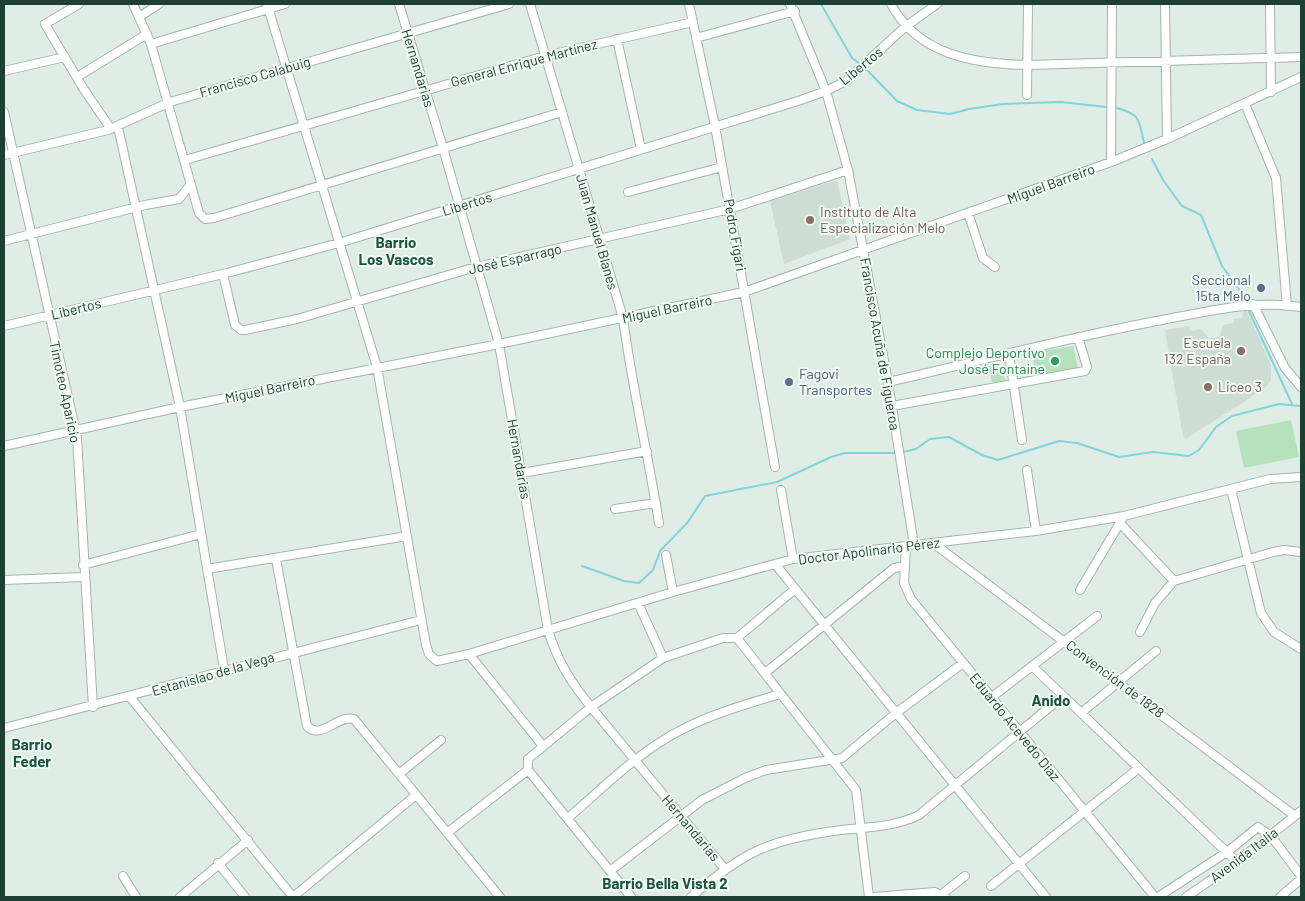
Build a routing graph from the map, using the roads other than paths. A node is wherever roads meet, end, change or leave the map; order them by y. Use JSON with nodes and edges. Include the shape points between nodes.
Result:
{"nodes":[{"id":1,"x":79,"y":4,"type":"edge"},
{"id":2,"x":133,"y":4,"type":"edge"},
{"id":3,"x":159,"y":4,"type":"edge"},
{"id":4,"x":285,"y":4,"type":"edge"},
{"id":5,"x":399,"y":4,"type":"edge"},
{"id":6,"x":508,"y":4,"type":"edge"},
{"id":7,"x":530,"y":4,"type":"edge"},
{"id":8,"x":689,"y":4,"type":"edge"},
{"id":9,"x":890,"y":4,"type":"edge"},
{"id":10,"x":937,"y":4,"type":"edge"},
{"id":11,"x":1028,"y":4,"type":"edge"},
{"id":12,"x":1112,"y":4,"type":"edge"},
{"id":13,"x":1165,"y":4,"type":"edge"},
{"id":14,"x":1270,"y":4,"type":"edge"},
{"id":15,"x":267,"y":6,"type":"edge"},
{"id":16,"x":792,"y":8,"type":"edge"},
{"id":17,"x":139,"y":17,"type":"junction"},
{"id":18,"x":693,"y":22,"type":"junction"},
{"id":19,"x":905,"y":27,"type":"junction"},
{"id":20,"x":147,"y":34,"type":"junction"},
{"id":21,"x":407,"y":34,"type":"junction"},
{"id":22,"x":696,"y":38,"type":"junction"},
{"id":23,"x":617,"y":39,"type":"junction"},
{"id":24,"x":151,"y":44,"type":"junction"},
{"id":25,"x":545,"y":56,"type":"junction"},
{"id":26,"x":65,"y":57,"type":"junction"},
{"id":27,"x":1301,"y":57,"type":"edge"},
{"id":28,"x":1270,"y":58,"type":"junction"},
{"id":29,"x":1165,"y":61,"type":"junction"},
{"id":30,"x":1111,"y":63,"type":"junction"},
{"id":31,"x":1028,"y":65,"type":"junction"},
{"id":32,"x":287,"y":66,"type":"junction"},
{"id":33,"x":4,"y":71,"type":"edge"},
{"id":34,"x":76,"y":77,"type":"junction"},
{"id":35,"x":1301,"y":77,"type":"edge"},
{"id":36,"x":425,"y":90,"type":"junction"},
{"id":37,"x":826,"y":92,"type":"junction"},
{"id":38,"x":1270,"y":92,"type":"junction"},
{"id":39,"x":1027,"y":94,"type":"dead end"},
{"id":40,"x":170,"y":102,"type":"junction"},
{"id":41,"x":1245,"y":104,"type":"junction"},
{"id":42,"x":4,"y":112,"type":"edge"},
{"id":43,"x":562,"y":112,"type":"junction"},
{"id":44,"x":305,"y":125,"type":"junction"},
{"id":45,"x":715,"y":126,"type":"junction"},
{"id":46,"x":115,"y":128,"type":"junction"},
{"id":47,"x":1167,"y":139,"type":"junction"},
{"id":48,"x":443,"y":148,"type":"junction"},
{"id":49,"x":641,"y":149,"type":"junction"},
{"id":50,"x":13,"y":153,"type":"junction"},
{"id":51,"x":4,"y":155,"type":"edge"},
{"id":52,"x":185,"y":160,"type":"junction"},
{"id":53,"x":1111,"y":162,"type":"junction"},
{"id":54,"x":722,"y":167,"type":"junction"},
{"id":55,"x":579,"y":169,"type":"junction"},
{"id":56,"x":848,"y":170,"type":"junction"},
{"id":57,"x":191,"y":184,"type":"junction"},
{"id":58,"x":322,"y":186,"type":"junction"},
{"id":59,"x":628,"y":192,"type":"dead end"},
{"id":60,"x":460,"y":206,"type":"junction"},
{"id":61,"x":137,"y":208,"type":"junction"},
{"id":62,"x":730,"y":209,"type":"junction"},
{"id":63,"x":968,"y":213,"type":"junction"},
{"id":64,"x":30,"y":235,"type":"junction"},
{"id":65,"x":600,"y":240,"type":"junction"},
{"id":66,"x":4,"y":241,"type":"edge"},
{"id":67,"x":338,"y":243,"type":"junction"},
{"id":68,"x":863,"y":250,"type":"junction"},
{"id":69,"x":476,"y":267,"type":"junction"},
{"id":70,"x":995,"y":267,"type":"dead end"},
{"id":71,"x":223,"y":274,"type":"junction"},
{"id":72,"x":155,"y":290,"type":"junction"},
{"id":73,"x":744,"y":292,"type":"junction"},
{"id":74,"x":358,"y":302,"type":"junction"},
{"id":75,"x":1253,"y":304,"type":"junction"},
{"id":76,"x":1287,"y":306,"type":"junction"},
{"id":77,"x":1301,"y":308,"type":"edge"},
{"id":78,"x":48,"y":316,"type":"junction"},
{"id":79,"x":623,"y":318,"type":"junction"},
{"id":80,"x":4,"y":326,"type":"edge"},
{"id":81,"x":1078,"y":338,"type":"junction"},
{"id":82,"x":499,"y":344,"type":"junction"},
{"id":83,"x":1009,"y":354,"type":"junction"},
{"id":84,"x":377,"y":367,"type":"junction"},
{"id":85,"x":888,"y":382,"type":"junction"},
{"id":86,"x":1014,"y":385,"type":"junction"},
{"id":87,"x":1301,"y":386,"type":"edge"},
{"id":88,"x":892,"y":406,"type":"junction"},
{"id":89,"x":180,"y":407,"type":"junction"},
{"id":90,"x":75,"y":430,"type":"junction"},
{"id":91,"x":1022,"y":440,"type":"dead end"},
{"id":92,"x":4,"y":446,"type":"edge"},
{"id":93,"x":647,"y":451,"type":"junction"},
{"id":94,"x":776,"y":467,"type":"dead end"},
{"id":95,"x":1027,"y":470,"type":"dead end"},
{"id":96,"x":522,"y":472,"type":"junction"},
{"id":97,"x":1301,"y":477,"type":"edge"},
{"id":98,"x":1231,"y":489,"type":"junction"},
{"id":99,"x":781,"y":490,"type":"dead end"},
{"id":100,"x":656,"y":503,"type":"junction"},
{"id":101,"x":615,"y":509,"type":"dead end"},
{"id":102,"x":1122,"y":520,"type":"junction"},
{"id":103,"x":659,"y":523,"type":"dead end"},
{"id":104,"x":1036,"y":531,"type":"junction"},
{"id":105,"x":201,"y":534,"type":"junction"},
{"id":106,"x":407,"y":536,"type":"junction"},
{"id":107,"x":933,"y":543,"type":"junction"},
{"id":108,"x":910,"y":546,"type":"junction"},
{"id":109,"x":1301,"y":552,"type":"edge"},
{"id":110,"x":666,"y":555,"type":"dead end"},
{"id":111,"x":1247,"y":558,"type":"junction"},
{"id":112,"x":276,"y":559,"type":"junction"},
{"id":113,"x":794,"y":559,"type":"junction"},
{"id":114,"x":775,"y":564,"type":"junction"},
{"id":115,"x":83,"y":565,"type":"junction"},
{"id":116,"x":905,"y":566,"type":"junction"},
{"id":117,"x":207,"y":569,"type":"junction"},
{"id":118,"x":84,"y":577,"type":"junction"},
{"id":119,"x":4,"y":580,"type":"edge"},
{"id":120,"x":1174,"y":581,"type":"junction"},
{"id":121,"x":795,"y":590,"type":"junction"},
{"id":122,"x":1080,"y":590,"type":"dead end"},
{"id":123,"x":673,"y":592,"type":"junction"},
{"id":124,"x":638,"y":603,"type":"junction"},
{"id":125,"x":1097,"y":616,"type":"dead end"},
{"id":126,"x":422,"y":620,"type":"junction"},
{"id":127,"x":824,"y":625,"type":"junction"},
{"id":128,"x":548,"y":630,"type":"junction"},
{"id":129,"x":1140,"y":632,"type":"dead end"},
{"id":130,"x":737,"y":638,"type":"junction"},
{"id":131,"x":1064,"y":640,"type":"junction"},
{"id":132,"x":1301,"y":649,"type":"edge"},
{"id":133,"x":1156,"y":651,"type":"dead end"},
{"id":134,"x":291,"y":652,"type":"junction"},
{"id":135,"x":469,"y":654,"type":"junction"},
{"id":136,"x":663,"y":658,"type":"junction"},
{"id":137,"x":963,"y":663,"type":"junction"},
{"id":138,"x":1032,"y":666,"type":"junction"},
{"id":139,"x":224,"y":670,"type":"junction"},
{"id":140,"x":764,"y":673,"type":"junction"},
{"id":141,"x":1119,"y":682,"type":"junction"},
{"id":142,"x":780,"y":694,"type":"junction"},
{"id":143,"x":1063,"y":696,"type":"junction"},
{"id":144,"x":130,"y":697,"type":"junction"},
{"id":145,"x":992,"y":697,"type":"junction"},
{"id":146,"x":93,"y":707,"type":"junction"},
{"id":147,"x":591,"y":707,"type":"junction"},
{"id":148,"x":896,"y":713,"type":"junction"},
{"id":149,"x":1081,"y":713,"type":"junction"},
{"id":150,"x":4,"y":728,"type":"edge"},
{"id":151,"x":1020,"y":733,"type":"junction"},
{"id":152,"x":441,"y":740,"type":"dead end"},
{"id":153,"x":542,"y":746,"type":"junction"},
{"id":154,"x":635,"y":760,"type":"junction"},
{"id":155,"x":835,"y":760,"type":"junction"},
{"id":156,"x":1139,"y":768,"type":"junction"},
{"id":157,"x":528,"y":770,"type":"junction"},
{"id":158,"x":399,"y":774,"type":"junction"},
{"id":159,"x":955,"y":786,"type":"junction"},
{"id":160,"x":416,"y":795,"type":"junction"},
{"id":161,"x":1083,"y":812,"type":"junction"},
{"id":162,"x":1298,"y":814,"type":"edge"},
{"id":163,"x":681,"y":815,"type":"junction"},
{"id":164,"x":568,"y":818,"type":"junction"},
{"id":165,"x":862,"y":827,"type":"junction"},
{"id":166,"x":447,"y":833,"type":"junction"},
{"id":167,"x":1271,"y":836,"type":"junction"},
{"id":168,"x":248,"y":840,"type":"junction"},
{"id":169,"x":1226,"y":852,"type":"junction"},
{"id":170,"x":1237,"y":862,"type":"junction"},
{"id":171,"x":218,"y":863,"type":"junction"},
{"id":172,"x":1018,"y":864,"type":"junction"},
{"id":173,"x":724,"y":868,"type":"junction"},
{"id":174,"x":610,"y":871,"type":"junction"},
{"id":175,"x":123,"y":876,"type":"dead end"},
{"id":176,"x":964,"y":876,"type":"dead end"},
{"id":177,"x":1301,"y":878,"type":"edge"},
{"id":178,"x":991,"y":886,"type":"dead end"},
{"id":179,"x":242,"y":896,"type":"edge"},
{"id":180,"x":943,"y":896,"type":"edge"},
{"id":181,"x":1190,"y":896,"type":"edge"},
{"id":182,"x":136,"y":897,"type":"edge"},
{"id":183,"x":180,"y":897,"type":"edge"},
{"id":184,"x":293,"y":897,"type":"edge"},
{"id":185,"x":500,"y":897,"type":"edge"},
{"id":186,"x":632,"y":897,"type":"edge"},
{"id":187,"x":691,"y":897,"type":"edge"},
{"id":188,"x":869,"y":897,"type":"edge"},
{"id":189,"x":874,"y":897,"type":"edge"},
{"id":190,"x":1046,"y":897,"type":"edge"},
{"id":191,"x":1156,"y":897,"type":"edge"},
{"id":192,"x":1280,"y":897,"type":"edge"}],
"edges":[{"from":1,"to":26,"type":"street","via":[[45,24]]},
{"from":2,"to":17,"type":"street"},
{"from":3,"to":17,"type":"street"},
{"from":4,"to":15,"type":"street"},
{"from":5,"to":21,"type":"street","name":"Hernandarias"},
{"from":6,"to":21,"type":"street","name":"Francisco Calabuig"},
{"from":7,"to":25,"type":"street","name":"Juan Manuel Blanes"},
{"from":8,"to":18,"type":"street","name":"Pedro Figari"},
{"from":9,"to":19,"type":"street"},
{"from":10,"to":19,"type":"street","name":"Libertos"},
{"from":11,"to":31,"type":"street"},
{"from":12,"to":30,"type":"street"},
{"from":13,"to":29,"type":"street"},
{"from":14,"to":28,"type":"street"},
{"from":15,"to":24,"type":"street"},
{"from":15,"to":32,"type":"street"},
{"from":16,"to":22,"type":"street"},
{"from":16,"to":37,"type":"street","name":"Francisco Acuña de Figueroa"},
{"from":17,"to":20,"type":"street"},
{"from":18,"to":22,"type":"street","name":"Pedro Figari"},
{"from":18,"to":23,"type":"street","name":"General Enrique Martínez"},
{"from":19,"to":31,"type":"street","via":[[928,44],[952,54],[986,62]]},
{"from":19,"to":37,"type":"street","name":"Libertos","via":[[851,76]]},
{"from":20,"to":24,"type":"street"},
{"from":20,"to":34,"type":"street"},
{"from":21,"to":32,"type":"street","name":"Francisco Calabuig"},
{"from":21,"to":36,"type":"street","name":"Hernandarias"},
{"from":22,"to":45,"type":"street","name":"Pedro Figari"},
{"from":23,"to":25,"type":"street","name":"General Enrique Martínez"},
{"from":23,"to":49,"type":"street"},
{"from":24,"to":40,"type":"street"},
{"from":25,"to":36,"type":"street","name":"General Enrique Martínez"},
{"from":25,"to":43,"type":"street","name":"Juan Manuel Blanes"},
{"from":26,"to":33,"type":"street"},
{"from":26,"to":34,"type":"street"},
{"from":27,"to":28,"type":"street"},
{"from":28,"to":29,"type":"street"},
{"from":28,"to":38,"type":"street"},
{"from":29,"to":30,"type":"street"},
{"from":29,"to":47,"type":"street"},
{"from":30,"to":31,"type":"street"},
{"from":30,"to":53,"type":"street"},
{"from":31,"to":39,"type":"street"},
{"from":32,"to":40,"type":"street","name":"Francisco Calabuig"},
{"from":32,"to":44,"type":"street"},
{"from":34,"to":46,"type":"street"},
{"from":35,"to":38,"type":"street","name":"Miguel Barreiro"},
{"from":36,"to":44,"type":"street","name":"General Enrique Martínez"},
{"from":36,"to":48,"type":"street","name":"Hernandarias"},
{"from":37,"to":45,"type":"street","name":"Libertos"},
{"from":37,"to":56,"type":"street","name":"Francisco Acuña de Figueroa"},
{"from":38,"to":41,"type":"street","name":"Miguel Barreiro"},
{"from":40,"to":46,"type":"street","name":"Francisco Calabuig"},
{"from":40,"to":52,"type":"street"},
{"from":41,"to":47,"type":"street","name":"Miguel Barreiro"},
{"from":41,"to":76,"type":"street","via":[[1277,185]]},
{"from":42,"to":50,"type":"street","name":"Timoteo Aparicio"},
{"from":43,"to":48,"type":"street"},
{"from":43,"to":55,"type":"street","name":"Juan Manuel Blanes"},
{"from":44,"to":52,"type":"street","name":"General Enrique Martínez"},
{"from":44,"to":58,"type":"street"},
{"from":45,"to":49,"type":"street","name":"Libertos"},
{"from":45,"to":54,"type":"street","name":"Pedro Figari"},
{"from":46,"to":50,"type":"street","name":"Francisco Calabuig"},
{"from":46,"to":61,"type":"street"},
{"from":47,"to":53,"type":"street","name":"Miguel Barreiro"},
{"from":48,"to":58,"type":"street"},
{"from":48,"to":60,"type":"street","name":"Hernandarias"},
{"from":49,"to":55,"type":"street","name":"Libertos"},
{"from":50,"to":51,"type":"street","name":"Francisco Calabuig"},
{"from":50,"to":64,"type":"street","name":"Timoteo Aparicio"},
{"from":52,"to":57,"type":"street"},
{"from":53,"to":63,"type":"street","name":"Miguel Barreiro"},
{"from":54,"to":59,"type":"street"},
{"from":54,"to":62,"type":"street","name":"Pedro Figari"},
{"from":55,"to":60,"type":"street","name":"Libertos"},
{"from":55,"to":65,"type":"street","name":"Juan Manuel Blanes"},
{"from":56,"to":62,"type":"street","name":"José Esparrago"},
{"from":56,"to":68,"type":"street","name":"Francisco Acuña de Figueroa"},
{"from":57,"to":58,"type":"street","via":[[199,213],[205,219]]},
{"from":57,"to":61,"type":"street","via":[[179,199]]},
{"from":58,"to":67,"type":"street"},
{"from":60,"to":67,"type":"street","name":"Libertos"},
{"from":60,"to":69,"type":"street","name":"Hernandarias"},
{"from":61,"to":64,"type":"street"},
{"from":61,"to":72,"type":"street"},
{"from":62,"to":65,"type":"street","name":"José Esparrago"},
{"from":62,"to":73,"type":"street","name":"Pedro Figari"},
{"from":63,"to":68,"type":"street","name":"Miguel Barreiro"},
{"from":63,"to":70,"type":"street","via":[[984,258]]},
{"from":64,"to":66,"type":"street"},
{"from":64,"to":78,"type":"street","name":"Timoteo Aparicio"},
{"from":65,"to":69,"type":"street","name":"José Esparrago"},
{"from":65,"to":79,"type":"street","name":"Juan Manuel Blanes"},
{"from":67,"to":71,"type":"street","name":"Libertos"},
{"from":67,"to":74,"type":"street"},
{"from":68,"to":73,"type":"street","name":"Miguel Barreiro"},
{"from":68,"to":85,"type":"street","name":"Francisco Acuña de Figueroa"},
{"from":69,"to":74,"type":"street","name":"José Esparrago"},
{"from":69,"to":82,"type":"street","name":"Hernandarias"},
{"from":71,"to":72,"type":"street","name":"Libertos"},
{"from":71,"to":74,"type":"street","name":"José Esparrago","via":[[235,325],[240,330],[297,320]]},
{"from":72,"to":78,"type":"street","name":"Libertos"},
{"from":72,"to":89,"type":"street"},
{"from":73,"to":79,"type":"street","name":"Miguel Barreiro"},
{"from":73,"to":94,"type":"street","name":"Pedro Figari"},
{"from":74,"to":84,"type":"street"},
{"from":75,"to":76,"type":"street"},
{"from":75,"to":81,"type":"street"},
{"from":75,"to":87,"type":"street","via":[[1285,368]]},
{"from":76,"to":77,"type":"street"},
{"from":78,"to":80,"type":"street","name":"Libertos"},
{"from":78,"to":90,"type":"street","name":"Timoteo Aparicio"},
{"from":79,"to":82,"type":"street","name":"Miguel Barreiro"},
{"from":79,"to":93,"type":"street","name":"Juan Manuel Blanes","via":[[630,374]]},
{"from":81,"to":83,"type":"street"},
{"from":81,"to":86,"type":"street","via":[[1087,369]]},
{"from":82,"to":84,"type":"street","name":"Miguel Barreiro"},
{"from":82,"to":96,"type":"street","name":"Hernandarias"},
{"from":83,"to":85,"type":"street"},
{"from":83,"to":86,"type":"street"},
{"from":84,"to":89,"type":"street","name":"Miguel Barreiro"},
{"from":84,"to":106,"type":"street"},
{"from":85,"to":88,"type":"street","name":"Francisco Acuña de Figueroa"},
{"from":86,"to":88,"type":"street"},
{"from":86,"to":91,"type":"street"},
{"from":88,"to":108,"type":"street","name":"Francisco Acuña de Figueroa"},
{"from":89,"to":90,"type":"street","name":"Miguel Barreiro"},
{"from":89,"to":105,"type":"street"},
{"from":90,"to":92,"type":"street","name":"Miguel Barreiro"},
{"from":90,"to":115,"type":"street","name":"Timoteo Aparicio"},
{"from":93,"to":96,"type":"street"},
{"from":93,"to":100,"type":"street","name":"Juan Manuel Blanes"},
{"from":95,"to":104,"type":"street"},
{"from":96,"to":128,"type":"street","name":"Hernandarias"},
{"from":97,"to":98,"type":"street","name":"Doctor Apolinario Pérez"},
{"from":98,"to":102,"type":"street","name":"Doctor Apolinario Pérez"},
{"from":98,"to":111,"type":"street"},
{"from":99,"to":113,"type":"street"},
{"from":100,"to":101,"type":"street"},
{"from":100,"to":103,"type":"street","name":"Juan Manuel Blanes"},
{"from":102,"to":104,"type":"street","name":"Doctor Apolinario Pérez"},
{"from":102,"to":120,"type":"street"},
{"from":102,"to":122,"type":"street"},
{"from":104,"to":107,"type":"street","name":"Doctor Apolinario Pérez"},
{"from":105,"to":115,"type":"street"},
{"from":105,"to":117,"type":"street"},
{"from":106,"to":112,"type":"street"},
{"from":106,"to":126,"type":"street"},
{"from":107,"to":108,"type":"street","name":"Doctor Apolinario Pérez"},
{"from":107,"to":131,"type":"street","name":"Convención de 1828"},
{"from":108,"to":113,"type":"street","name":"Doctor Apolinario Pérez"},
{"from":108,"to":116,"type":"street","name":"Eduardo Acevedo Diaz"},
{"from":109,"to":111,"type":"street","via":[[1284,550]]},
{"from":110,"to":123,"type":"street"},
{"from":111,"to":120,"type":"street"},
{"from":111,"to":132,"type":"street","via":[[1266,624]]},
{"from":112,"to":117,"type":"street"},
{"from":112,"to":134,"type":"street"},
{"from":113,"to":114,"type":"street","name":"Doctor Apolinario Pérez"},
{"from":114,"to":121,"type":"street"},
{"from":114,"to":123,"type":"street","name":"Doctor Apolinario Pérez"},
{"from":115,"to":118,"type":"street","name":"Timoteo Aparicio"},
{"from":116,"to":127,"type":"street","via":[[894,568]]},
{"from":116,"to":137,"type":"street","name":"Eduardo Acevedo Diaz","via":[[906,590]]},
{"from":117,"to":139,"type":"street"},
{"from":118,"to":119,"type":"street"},
{"from":118,"to":146,"type":"street","name":"Timoteo Aparicio"},
{"from":120,"to":129,"type":"street","via":[[1155,603]]},
{"from":121,"to":127,"type":"street"},
{"from":121,"to":130,"type":"street"},
{"from":123,"to":124,"type":"street","name":"Doctor Apolinario Pérez"},
{"from":124,"to":128,"type":"street","name":"Doctor Apolinario Pérez"},
{"from":124,"to":136,"type":"street"},
{"from":125,"to":131,"type":"street"},
{"from":126,"to":134,"type":"street","name":"Estanislao de la Vega"},
{"from":126,"to":135,"type":"street","name":"Doctor Apolinario Pérez","via":[[429,654],[437,661]]},
{"from":127,"to":140,"type":"street"},
{"from":127,"to":148,"type":"street"},
{"from":128,"to":135,"type":"street","name":"Doctor Apolinario Pérez"},
{"from":128,"to":147,"type":"street","name":"Hernandarias","via":[[563,670]]},
{"from":130,"to":136,"type":"street","via":[[723,638]]},
{"from":130,"to":140,"type":"street"},
{"from":131,"to":138,"type":"street"},
{"from":131,"to":141,"type":"street","name":"Convención de 1828"},
{"from":133,"to":141,"type":"street"},
{"from":134,"to":139,"type":"street","name":"Estanislao de la Vega"},
{"from":134,"to":158,"type":"street","via":[[305,721],[310,730],[319,731],[346,718],[354,719]]},
{"from":135,"to":153,"type":"street"},
{"from":136,"to":147,"type":"street"},
{"from":137,"to":145,"type":"street","name":"Eduardo Acevedo Diaz"},
{"from":137,"to":148,"type":"street"},
{"from":138,"to":143,"type":"street"},
{"from":138,"to":145,"type":"street"},
{"from":139,"to":144,"type":"street","name":"Estanislao de la Vega"},
{"from":140,"to":142,"type":"street"},
{"from":141,"to":149,"type":"street"},
{"from":141,"to":162,"type":"street","name":"Convención de 1828"},
{"from":142,"to":154,"type":"street","via":[[727,710],[682,729]]},
{"from":142,"to":155,"type":"street"},
{"from":143,"to":149,"type":"street"},
{"from":143,"to":151,"type":"street"},
{"from":144,"to":146,"type":"street","name":"Estanislao de la Vega"},
{"from":144,"to":168,"type":"street"},
{"from":145,"to":151,"type":"street","name":"Eduardo Acevedo Diaz"},
{"from":146,"to":150,"type":"street","name":"Estanislao de la Vega"},
{"from":147,"to":153,"type":"street"},
{"from":147,"to":154,"type":"street","name":"Hernandarias"},
{"from":148,"to":155,"type":"street","via":[[842,758]]},
{"from":148,"to":159,"type":"street"},
{"from":149,"to":156,"type":"street"},
{"from":151,"to":159,"type":"street"},
{"from":151,"to":161,"type":"street","name":"Eduardo Acevedo Diaz"},
{"from":152,"to":158,"type":"street"},
{"from":153,"to":157,"type":"street","via":[[528,759]]},
{"from":154,"to":163,"type":"street","name":"Hernandarias"},
{"from":154,"to":164,"type":"street"},
{"from":155,"to":163,"type":"street","via":[[766,770],[722,789]]},
{"from":155,"to":165,"type":"street","via":[[856,790]]},
{"from":156,"to":161,"type":"street"},
{"from":156,"to":169,"type":"street"},
{"from":157,"to":164,"type":"street"},
{"from":157,"to":166,"type":"street"},
{"from":158,"to":160,"type":"street"},
{"from":159,"to":165,"type":"street","via":[[906,822]]},
{"from":159,"to":172,"type":"street"},
{"from":160,"to":166,"type":"street"},
{"from":160,"to":184,"type":"street"},
{"from":161,"to":172,"type":"street"},
{"from":161,"to":191,"type":"street","name":"Eduardo Acevedo Diaz"},
{"from":162,"to":167,"type":"street","name":"Avenida Italia"},
{"from":163,"to":173,"type":"street","name":"Hernandarias"},
{"from":163,"to":174,"type":"street"},
{"from":164,"to":174,"type":"street"},
{"from":165,"to":173,"type":"street","via":[[791,837],[768,844]]},
{"from":165,"to":188,"type":"street"},
{"from":166,"to":185,"type":"street"},
{"from":167,"to":169,"type":"street","via":[[1258,827]]},
{"from":167,"to":170,"type":"street","name":"Avenida Italia"},
{"from":167,"to":177,"type":"street"},
{"from":168,"to":171,"type":"street"},
{"from":168,"to":184,"type":"street"},
{"from":169,"to":170,"type":"street"},
{"from":169,"to":191,"type":"street"},
{"from":170,"to":181,"type":"street","name":"Avenida Italia"},
{"from":171,"to":179,"type":"street"},
{"from":171,"to":183,"type":"street"},
{"from":172,"to":178,"type":"street"},
{"from":172,"to":190,"type":"street"},
{"from":173,"to":187,"type":"street"},
{"from":174,"to":186,"type":"street"},
{"from":175,"to":182,"type":"street"},
{"from":176,"to":180,"type":"street"},
{"from":177,"to":192,"type":"street"},
{"from":180,"to":189,"type":"street","via":[[935,892]]}]}
